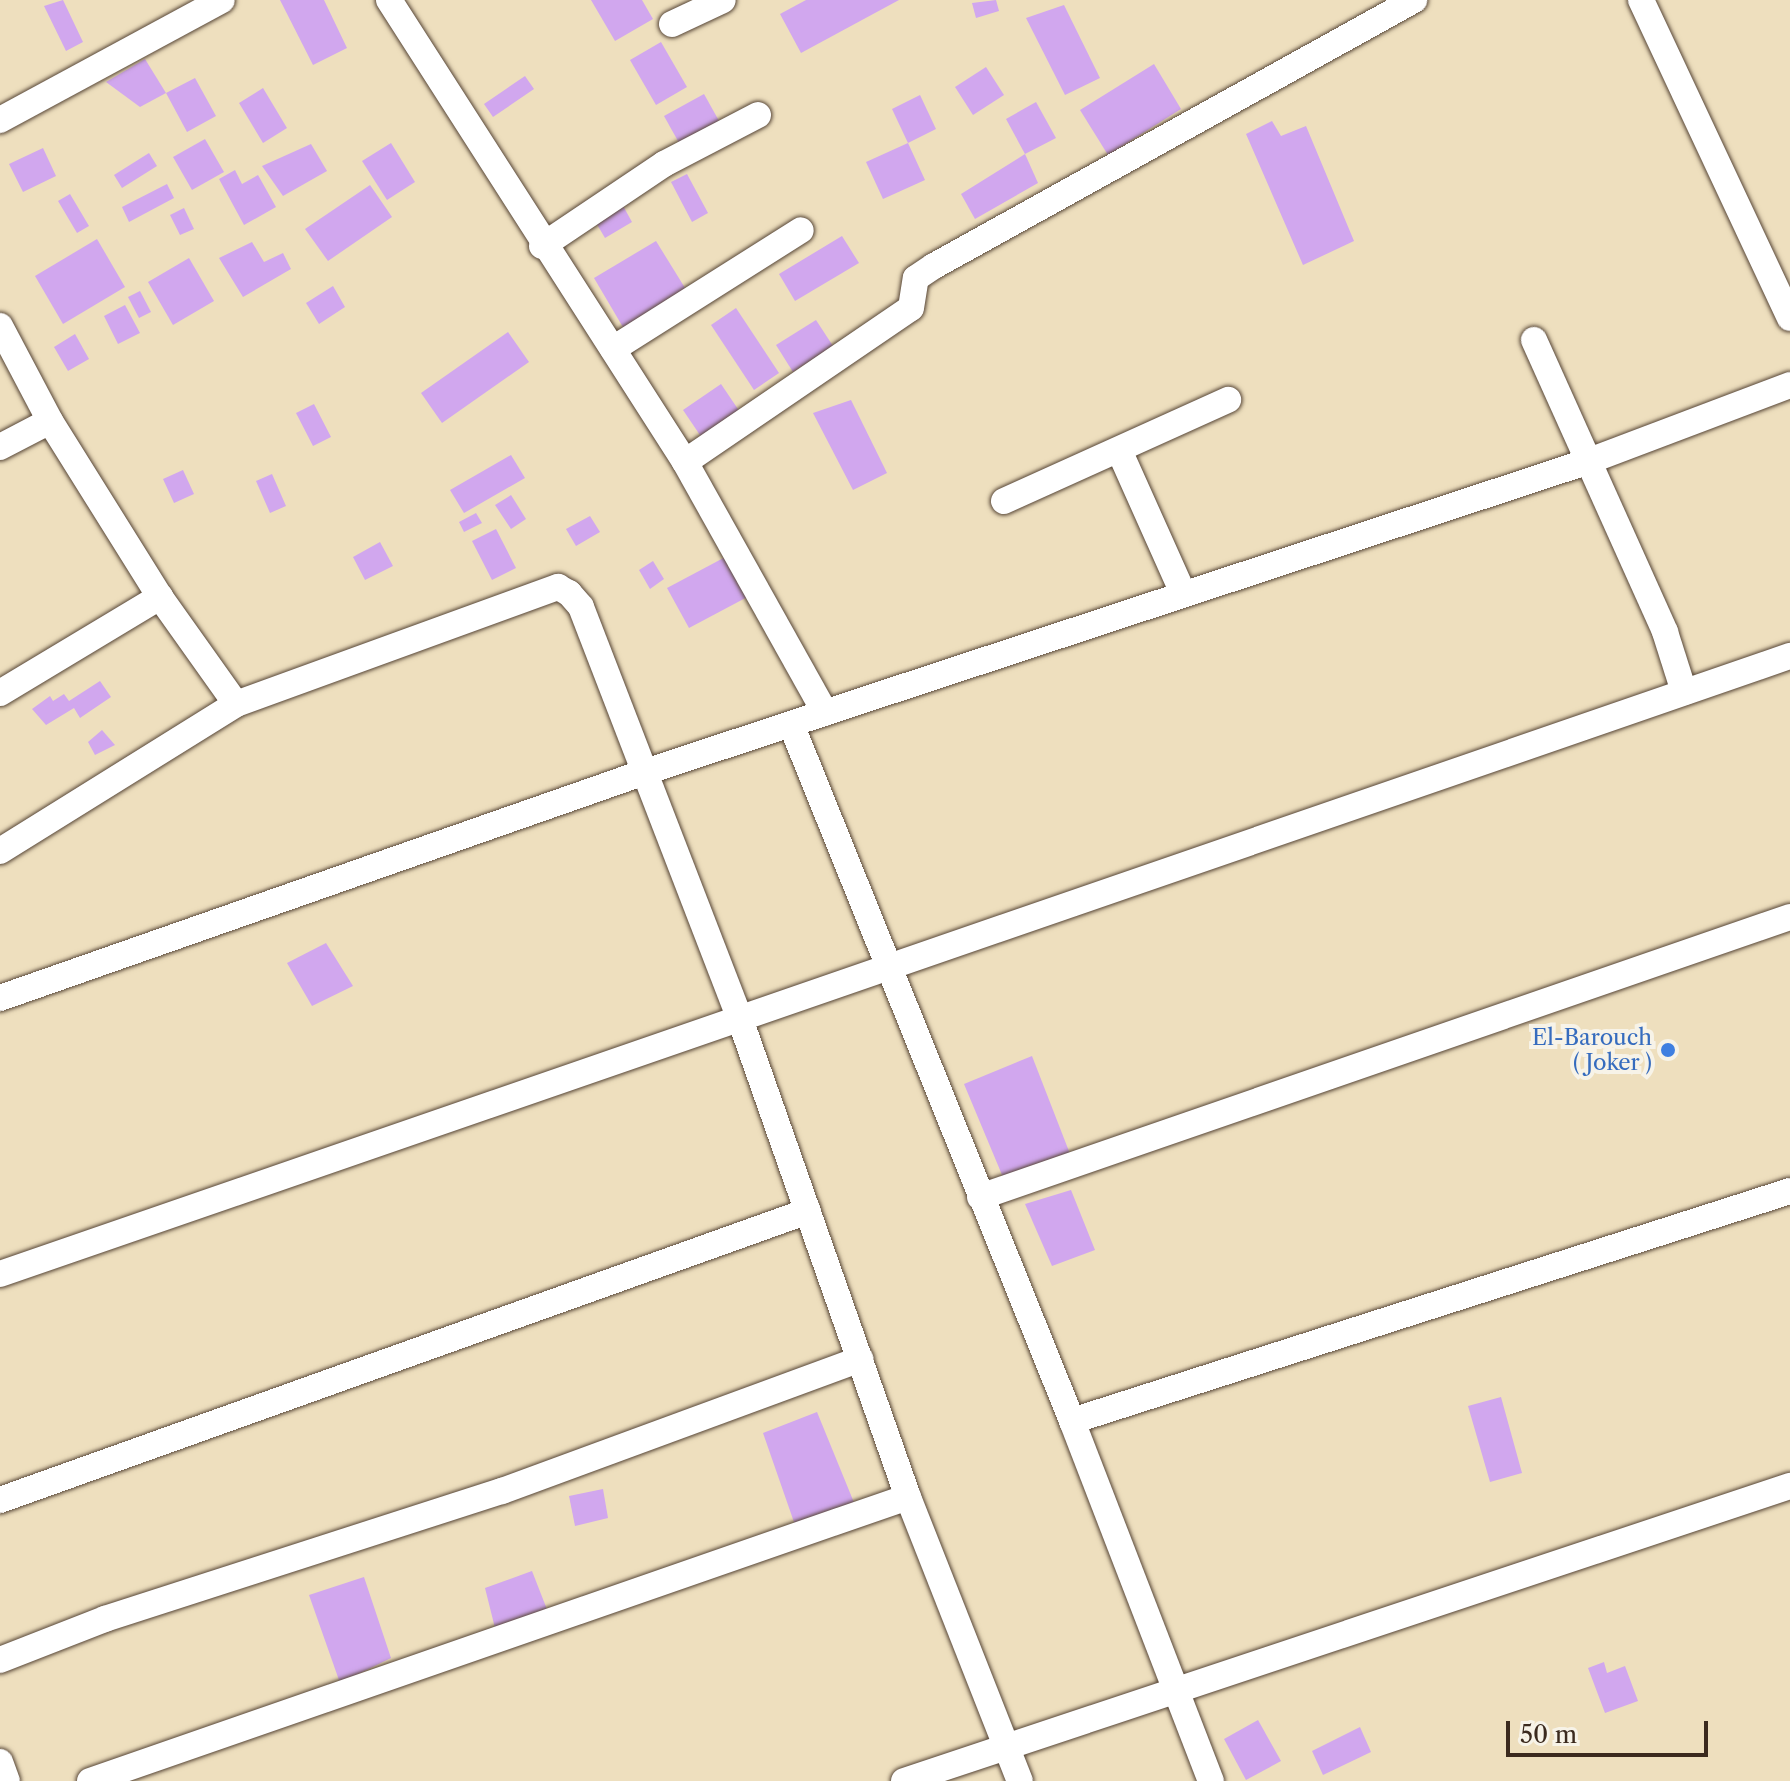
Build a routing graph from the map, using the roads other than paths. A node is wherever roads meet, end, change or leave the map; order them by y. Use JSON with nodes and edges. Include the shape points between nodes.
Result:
{"nodes":[{"id":1,"x":222,"y":0,"type":"edge"},
{"id":2,"x":389,"y":0,"type":"edge"},
{"id":3,"x":723,"y":0,"type":"edge"},
{"id":4,"x":1414,"y":0,"type":"edge"},
{"id":5,"x":1641,"y":0,"type":"edge"},
{"id":6,"x":672,"y":24,"type":"dead end"},
{"id":7,"x":758,"y":115,"type":"dead end"},
{"id":8,"x":0,"y":120,"type":"edge"},
{"id":9,"x":801,"y":230,"type":"dead end"},
{"id":10,"x":542,"y":246,"type":"junction"},
{"id":11,"x":1790,"y":318,"type":"edge"},
{"id":12,"x":0,"y":326,"type":"edge"},
{"id":13,"x":1534,"y":340,"type":"dead end"},
{"id":14,"x":613,"y":349,"type":"junction"},
{"id":15,"x":1790,"y":385,"type":"edge"},
{"id":16,"x":1228,"y":400,"type":"dead end"},
{"id":17,"x":50,"y":421,"type":"junction"},
{"id":18,"x":0,"y":447,"type":"edge"},
{"id":19,"x":1119,"y":450,"type":"junction"},
{"id":20,"x":1589,"y":461,"type":"junction"},
{"id":21,"x":685,"y":462,"type":"junction"},
{"id":22,"x":1004,"y":501,"type":"dead end"},
{"id":23,"x":1182,"y":591,"type":"junction"},
{"id":24,"x":160,"y":597,"type":"junction"},
{"id":25,"x":1790,"y":656,"type":"edge"},
{"id":26,"x":1684,"y":692,"type":"junction"},
{"id":27,"x":0,"y":693,"type":"edge"},
{"id":28,"x":236,"y":704,"type":"junction"},
{"id":29,"x":825,"y":712,"type":"junction"},
{"id":30,"x":791,"y":724,"type":"junction"},
{"id":31,"x":645,"y":772,"type":"junction"},
{"id":32,"x":0,"y":851,"type":"edge"},
{"id":33,"x":1790,"y":917,"type":"edge"},
{"id":34,"x":887,"y":967,"type":"junction"},
{"id":35,"x":0,"y":998,"type":"edge"},
{"id":36,"x":740,"y":1019,"type":"junction"},
{"id":37,"x":1790,"y":1191,"type":"edge"},
{"id":38,"x":980,"y":1197,"type":"junction"},
{"id":39,"x":808,"y":1211,"type":"junction"},
{"id":40,"x":0,"y":1274,"type":"edge"},
{"id":41,"x":860,"y":1359,"type":"junction"},
{"id":42,"x":1072,"y":1421,"type":"junction"},
{"id":43,"x":1790,"y":1486,"type":"edge"},
{"id":44,"x":908,"y":1497,"type":"junction"},
{"id":45,"x":0,"y":1500,"type":"edge"},
{"id":46,"x":0,"y":1660,"type":"edge"},
{"id":47,"x":1178,"y":1690,"type":"junction"},
{"id":48,"x":1005,"y":1746,"type":"junction"},
{"id":49,"x":0,"y":1762,"type":"edge"},
{"id":50,"x":7,"y":1781,"type":"edge"},
{"id":51,"x":90,"y":1781,"type":"edge"},
{"id":52,"x":904,"y":1781,"type":"edge"},
{"id":53,"x":1020,"y":1781,"type":"edge"},
{"id":54,"x":1211,"y":1781,"type":"edge"}],
"edges":[{"from":1,"to":8,"type":"street"},
{"from":2,"to":10,"type":"street"},
{"from":3,"to":6,"type":"street"},
{"from":4,"to":21,"type":"street","via":[[934,266],[916,278],[911,308]]},
{"from":5,"to":11,"type":"street"},
{"from":7,"to":10,"type":"street","via":[[664,164]]},
{"from":9,"to":14,"type":"street"},
{"from":10,"to":14,"type":"street"},
{"from":12,"to":17,"type":"street"},
{"from":13,"to":20,"type":"street"},
{"from":14,"to":21,"type":"street"},
{"from":15,"to":20,"type":"street"},
{"from":16,"to":19,"type":"street"},
{"from":17,"to":18,"type":"street"},
{"from":17,"to":24,"type":"street"},
{"from":19,"to":22,"type":"street"},
{"from":19,"to":23,"type":"street"},
{"from":20,"to":23,"type":"street"},
{"from":20,"to":26,"type":"street","via":[[1665,632]]},
{"from":21,"to":29,"type":"street"},
{"from":23,"to":29,"type":"street"},
{"from":24,"to":27,"type":"street"},
{"from":24,"to":28,"type":"street"},
{"from":25,"to":26,"type":"street"},
{"from":26,"to":34,"type":"street"},
{"from":28,"to":31,"type":"street","via":[[558,587],[581,607]]},
{"from":28,"to":32,"type":"street"},
{"from":29,"to":30,"type":"street"},
{"from":30,"to":31,"type":"street"},
{"from":30,"to":34,"type":"street"},
{"from":31,"to":35,"type":"street"},
{"from":31,"to":36,"type":"street"},
{"from":33,"to":38,"type":"street"},
{"from":34,"to":36,"type":"street"},
{"from":34,"to":38,"type":"street"},
{"from":36,"to":39,"type":"street"},
{"from":36,"to":40,"type":"street"},
{"from":37,"to":42,"type":"street"},
{"from":38,"to":42,"type":"street"},
{"from":39,"to":41,"type":"street"},
{"from":39,"to":45,"type":"street"},
{"from":41,"to":44,"type":"street"},
{"from":41,"to":46,"type":"street","via":[[617,1451],[105,1619]]},
{"from":42,"to":47,"type":"street"},
{"from":43,"to":47,"type":"street"},
{"from":44,"to":48,"type":"street"},
{"from":44,"to":51,"type":"street"},
{"from":47,"to":48,"type":"street"},
{"from":47,"to":54,"type":"street"},
{"from":48,"to":52,"type":"street"},
{"from":48,"to":53,"type":"street"},
{"from":49,"to":50,"type":"street"}]}
